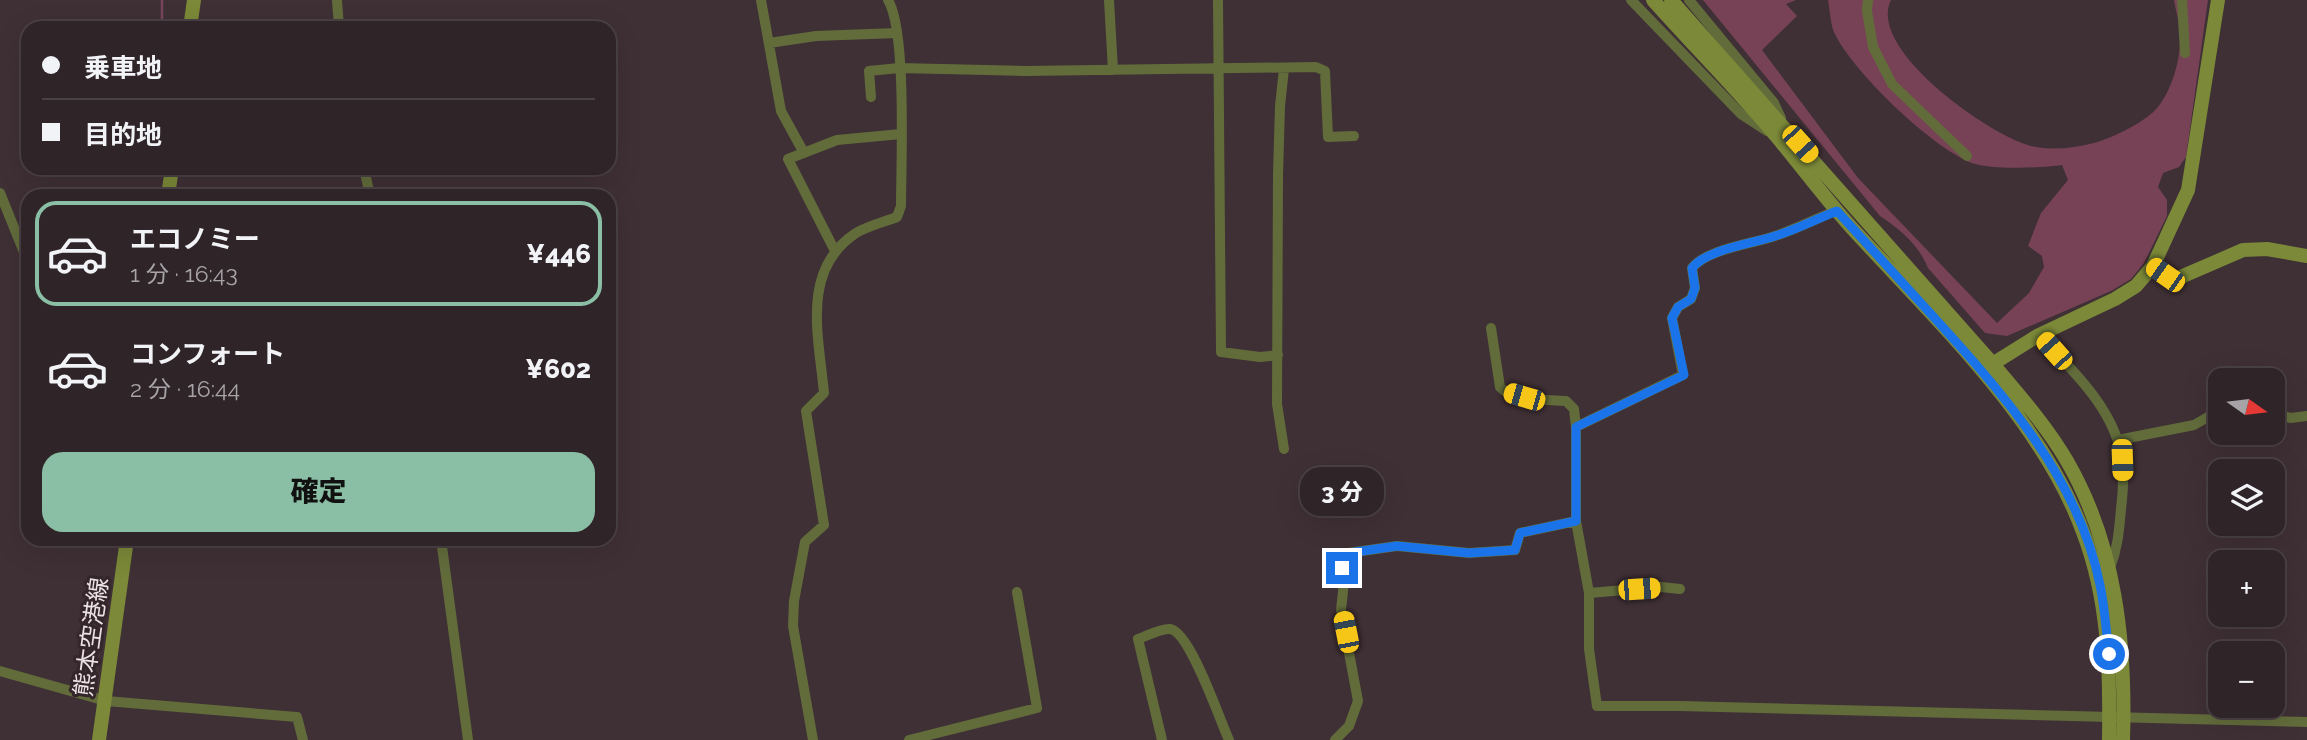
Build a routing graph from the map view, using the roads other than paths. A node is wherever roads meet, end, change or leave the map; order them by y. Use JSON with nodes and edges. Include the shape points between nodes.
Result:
{"nodes":[{"id":1,"x":194,"y":0,"type":"edge"},
{"id":2,"x":337,"y":0,"type":"edge"},
{"id":3,"x":761,"y":0,"type":"edge"},
{"id":4,"x":888,"y":0,"type":"edge"},
{"id":5,"x":1109,"y":0,"type":"edge"},
{"id":6,"x":1218,"y":0,"type":"edge"},
{"id":7,"x":1631,"y":0,"type":"edge"},
{"id":8,"x":1653,"y":0,"type":"edge"},
{"id":9,"x":1671,"y":0,"type":"edge"},
{"id":10,"x":1689,"y":0,"type":"edge"},
{"id":11,"x":1868,"y":0,"type":"edge"},
{"id":12,"x":2182,"y":0,"type":"edge"},
{"id":13,"x":2218,"y":0,"type":"edge"},
{"id":14,"x":191,"y":21,"type":"edge"},
{"id":15,"x":338,"y":21,"type":"edge"},
{"id":16,"x":897,"y":33,"type":"junction"},
{"id":17,"x":769,"y":43,"type":"junction"},
{"id":18,"x":2185,"y":53,"type":"dead end"},
{"id":19,"x":899,"y":68,"type":"junction"},
{"id":20,"x":1218,"y":69,"type":"junction"},
{"id":21,"x":1284,"y":69,"type":"junction"},
{"id":22,"x":1113,"y":70,"type":"junction"},
{"id":23,"x":871,"y":97,"type":"dead end"},
{"id":24,"x":1781,"y":132,"type":"junction"},
{"id":25,"x":901,"y":134,"type":"junction"},
{"id":26,"x":1354,"y":136,"type":"dead end"},
{"id":27,"x":804,"y":153,"type":"junction"},
{"id":28,"x":1967,"y":156,"type":"dead end"},
{"id":29,"x":0,"y":193,"type":"edge"},
{"id":30,"x":1837,"y":211,"type":"junction"},
{"id":31,"x":21,"y":245,"type":"edge"},
{"id":32,"x":835,"y":251,"type":"junction"},
{"id":33,"x":2306,"y":254,"type":"edge"},
{"id":34,"x":2153,"y":266,"type":"junction"},
{"id":35,"x":1491,"y":328,"type":"dead end"},
{"id":36,"x":2039,"y":335,"type":"junction"},
{"id":37,"x":1279,"y":355,"type":"junction"},
{"id":38,"x":1987,"y":367,"type":"junction"},
{"id":39,"x":2307,"y":416,"type":"edge"},
{"id":40,"x":2208,"y":417,"type":"edge"},
{"id":41,"x":2286,"y":417,"type":"edge"},
{"id":42,"x":1576,"y":427,"type":"junction"},
{"id":43,"x":2118,"y":440,"type":"junction"},
{"id":44,"x":1284,"y":449,"type":"dead end"},
{"id":45,"x":1576,"y":521,"type":"junction"},
{"id":46,"x":126,"y":546,"type":"edge"},
{"id":47,"x":442,"y":546,"type":"edge"},
{"id":48,"x":2110,"y":568,"type":"junction"},
{"id":49,"x":1680,"y":589,"type":"dead end"},
{"id":50,"x":1017,"y":593,"type":"dead end"},
{"id":51,"x":1588,"y":593,"type":"junction"},
{"id":52,"x":0,"y":671,"type":"edge"},
{"id":53,"x":106,"y":701,"type":"junction"},
{"id":54,"x":2117,"y":717,"type":"junction"},
{"id":55,"x":2307,"y":722,"type":"edge"},
{"id":56,"x":99,"y":740,"type":"edge"},
{"id":57,"x":303,"y":740,"type":"edge"},
{"id":58,"x":468,"y":740,"type":"edge"},
{"id":59,"x":813,"y":740,"type":"edge"},
{"id":60,"x":909,"y":740,"type":"edge"},
{"id":61,"x":1162,"y":740,"type":"edge"},
{"id":62,"x":1229,"y":740,"type":"edge"},
{"id":63,"x":1335,"y":740,"type":"edge"},
{"id":64,"x":2109,"y":740,"type":"edge"},
{"id":65,"x":2123,"y":740,"type":"edge"}],
"edges":[{"from":1,"to":14,"type":"street"},
{"from":2,"to":15,"type":"street"},
{"from":3,"to":17,"type":"street"},
{"from":4,"to":16,"type":"street"},
{"from":5,"to":22,"type":"street"},
{"from":6,"to":20,"type":"street"},
{"from":7,"to":24,"type":"street","via":[[1741,114]]},
{"from":8,"to":24,"type":"street"},
{"from":9,"to":24,"type":"street"},
{"from":10,"to":24,"type":"street","via":[[1774,103]]},
{"from":11,"to":28,"type":"street","via":[[1872,47],[1892,84]]},
{"from":12,"to":18,"type":"street"},
{"from":13,"to":34,"type":"street","via":[[2188,190]]},
{"from":16,"to":17,"type":"street"},
{"from":16,"to":19,"type":"street"},
{"from":17,"to":27,"type":"street","via":[[781,111]]},
{"from":19,"to":22,"type":"street"},
{"from":19,"to":23,"type":"street","via":[[869,71]]},
{"from":19,"to":25,"type":"street"},
{"from":20,"to":21,"type":"street"},
{"from":20,"to":22,"type":"street"},
{"from":20,"to":37,"type":"street","via":[[1221,352]]},
{"from":21,"to":26,"type":"street","via":[[1316,67],[1325,71],[1328,137]]},
{"from":21,"to":37,"type":"street","via":[[1278,175]]},
{"from":24,"to":30,"type":"street"},
{"from":24,"to":38,"type":"street"},
{"from":25,"to":27,"type":"street","via":[[837,140]]},
{"from":25,"to":32,"type":"street","via":[[897,217],[858,232]]},
{"from":27,"to":32,"type":"street","via":[[788,159]]},
{"from":29,"to":31,"type":"street"},
{"from":30,"to":38,"type":"street"},
{"from":30,"to":42,"type":"street","via":[[1697,262],[1692,268],[1695,288],[1691,299],[1678,307],[1672,318],[1684,375]]},
{"from":32,"to":59,"type":"street","via":[[820,279],[817,305],[824,393],[806,411],[824,525],[805,542],[793,614]]},
{"from":33,"to":34,"type":"street","via":[[2243,250],[2176,279]]},
{"from":34,"to":36,"type":"street","via":[[2136,286],[2115,299]]},
{"from":35,"to":42,"type":"street","via":[[1504,392],[1566,401],[1574,409]]},
{"from":36,"to":38,"type":"street"},
{"from":36,"to":43,"type":"street","via":[[2084,383]]},
{"from":37,"to":44,"type":"street","via":[[1277,404]]},
{"from":38,"to":48,"type":"street","via":[[2042,424],[2067,461]]},
{"from":38,"to":54,"type":"street","via":[[2060,482],[2083,530],[2100,584]]},
{"from":39,"to":41,"type":"street"},
{"from":40,"to":43,"type":"street","via":[[2194,425]]},
{"from":42,"to":45,"type":"street"},
{"from":43,"to":48,"type":"street","via":[[2122,497],[2118,547]]},
{"from":45,"to":51,"type":"street"},
{"from":45,"to":63,"type":"street","via":[[1520,533],[1515,550],[1469,553],[1397,546],[1341,554],[1341,610],[1358,701],[1349,726]]},
{"from":46,"to":53,"type":"street","name":"熊本空港線"},
{"from":47,"to":58,"type":"street"},
{"from":48,"to":54,"type":"street","via":[[2119,624]]},
{"from":49,"to":51,"type":"street"},
{"from":50,"to":60,"type":"street","via":[[1037,708]]},
{"from":51,"to":54,"type":"street","via":[[1597,706]]},
{"from":52,"to":53,"type":"street"},
{"from":53,"to":56,"type":"street","name":"熊本空港線"},
{"from":53,"to":57,"type":"street","via":[[297,717]]},
{"from":54,"to":55,"type":"street"},
{"from":54,"to":64,"type":"street"},
{"from":54,"to":65,"type":"street"},
{"from":61,"to":62,"type":"street","via":[[1138,639],[1169,629],[1178,632],[1206,679]]}]}
